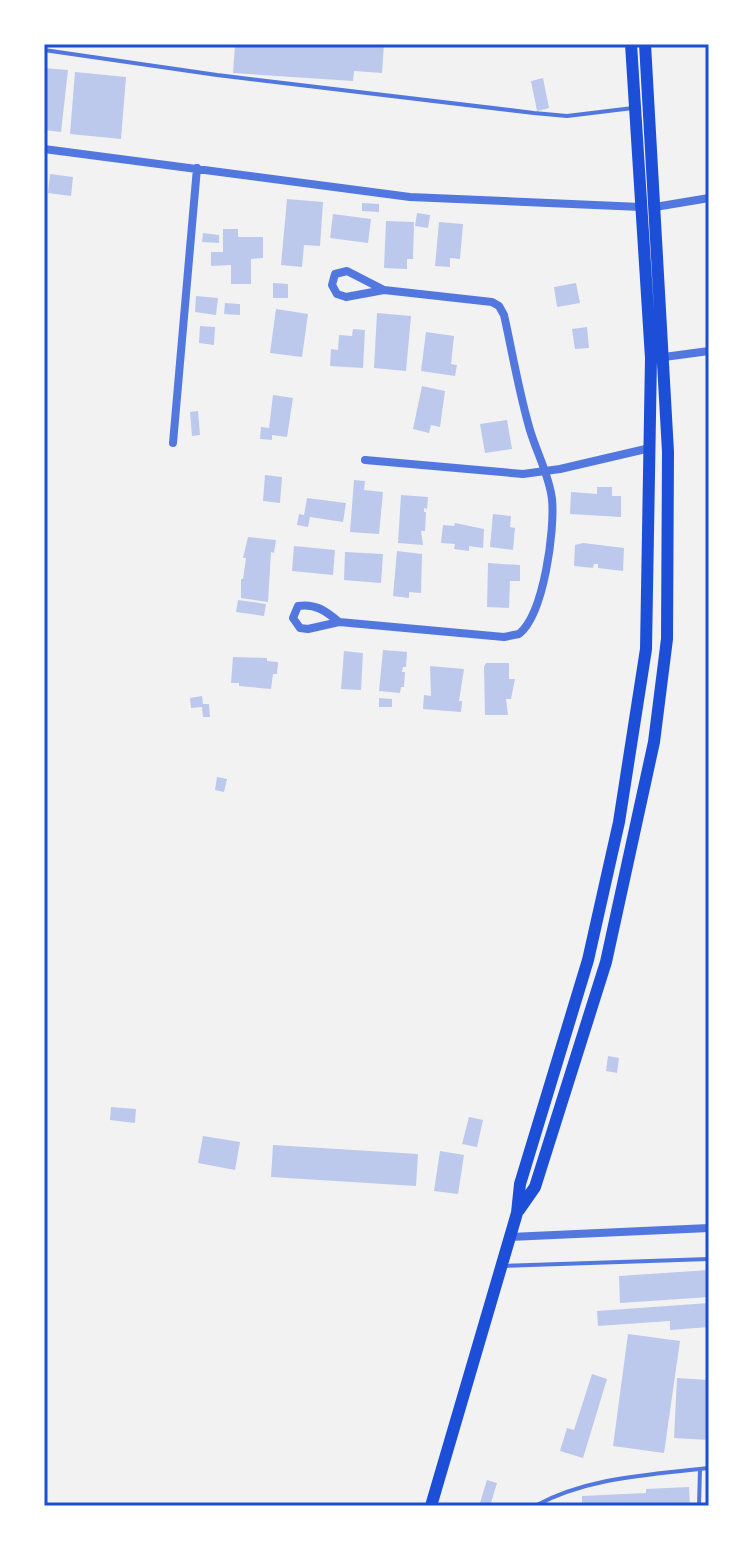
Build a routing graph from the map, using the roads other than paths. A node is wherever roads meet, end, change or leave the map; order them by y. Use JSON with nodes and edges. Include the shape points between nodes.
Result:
{"nodes":[{"id":1,"x":631,"y":44,"type":"edge"},
{"id":2,"x":645,"y":44,"type":"edge"},
{"id":3,"x":44,"y":50,"type":"edge"},
{"id":4,"x":635,"y":108,"type":"junction"},
{"id":5,"x":44,"y":149,"type":"edge"},
{"id":6,"x":197,"y":168,"type":"junction"},
{"id":7,"x":709,"y":198,"type":"edge"},
{"id":8,"x":641,"y":207,"type":"junction"},
{"id":9,"x":655,"y":207,"type":"junction"},
{"id":10,"x":384,"y":290,"type":"junction"},
{"id":11,"x":709,"y":351,"type":"edge"},
{"id":12,"x":664,"y":357,"type":"junction"},
{"id":13,"x":173,"y":443,"type":"dead end"},
{"id":14,"x":650,"y":448,"type":"junction"},
{"id":15,"x":365,"y":460,"type":"dead end"},
{"id":16,"x":544,"y":472,"type":"junction"},
{"id":17,"x":339,"y":622,"type":"junction"},
{"id":18,"x":517,"y":1213,"type":"junction"},
{"id":19,"x":709,"y":1228,"type":"edge"},
{"id":20,"x":510,"y":1237,"type":"junction"},
{"id":21,"x":709,"y":1259,"type":"edge"},
{"id":22,"x":502,"y":1266,"type":"junction"},
{"id":23,"x":709,"y":1468,"type":"edge"},
{"id":24,"x":700,"y":1469,"type":"junction"},
{"id":25,"x":431,"y":1506,"type":"edge"},
{"id":26,"x":535,"y":1506,"type":"edge"},
{"id":27,"x":699,"y":1506,"type":"edge"}],
"edges":[{"from":1,"to":4,"type":"main road"},
{"from":2,"to":9,"type":"main road"},
{"from":3,"to":4,"type":"lane","via":[[534,113],[567,116]]},
{"from":4,"to":8,"type":"main road"},
{"from":5,"to":6,"type":"street"},
{"from":6,"to":8,"type":"street","via":[[410,197]]},
{"from":6,"to":13,"type":"street"},
{"from":7,"to":9,"type":"street"},
{"from":8,"to":14,"type":"main road","via":[[651,358]]},
{"from":9,"to":12,"type":"main road"},
{"from":10,"to":10,"type":"street","via":[[346,297],[332,285],[335,274],[347,271]]},
{"from":10,"to":16,"type":"street","via":[[499,306]]},
{"from":11,"to":12,"type":"street"},
{"from":12,"to":18,"type":"main road","via":[[669,593],[654,742],[606,962],[535,1187]]},
{"from":14,"to":16,"type":"street"},
{"from":14,"to":18,"type":"main road","via":[[646,649],[631,752],[588,960],[520,1184]]},
{"from":15,"to":16,"type":"street"},
{"from":16,"to":17,"type":"street","via":[[552,502],[544,577],[533,617],[519,634]]},
{"from":17,"to":17,"type":"street","via":[[312,606],[294,608],[300,628]]},
{"from":18,"to":20,"type":"main road"},
{"from":19,"to":20,"type":"street"},
{"from":20,"to":22,"type":"main road"},
{"from":21,"to":22,"type":"lane"},
{"from":22,"to":25,"type":"main road"},
{"from":23,"to":24,"type":"lane"},
{"from":24,"to":26,"type":"lane","via":[[594,1483]]},
{"from":24,"to":27,"type":"lane"}]}
